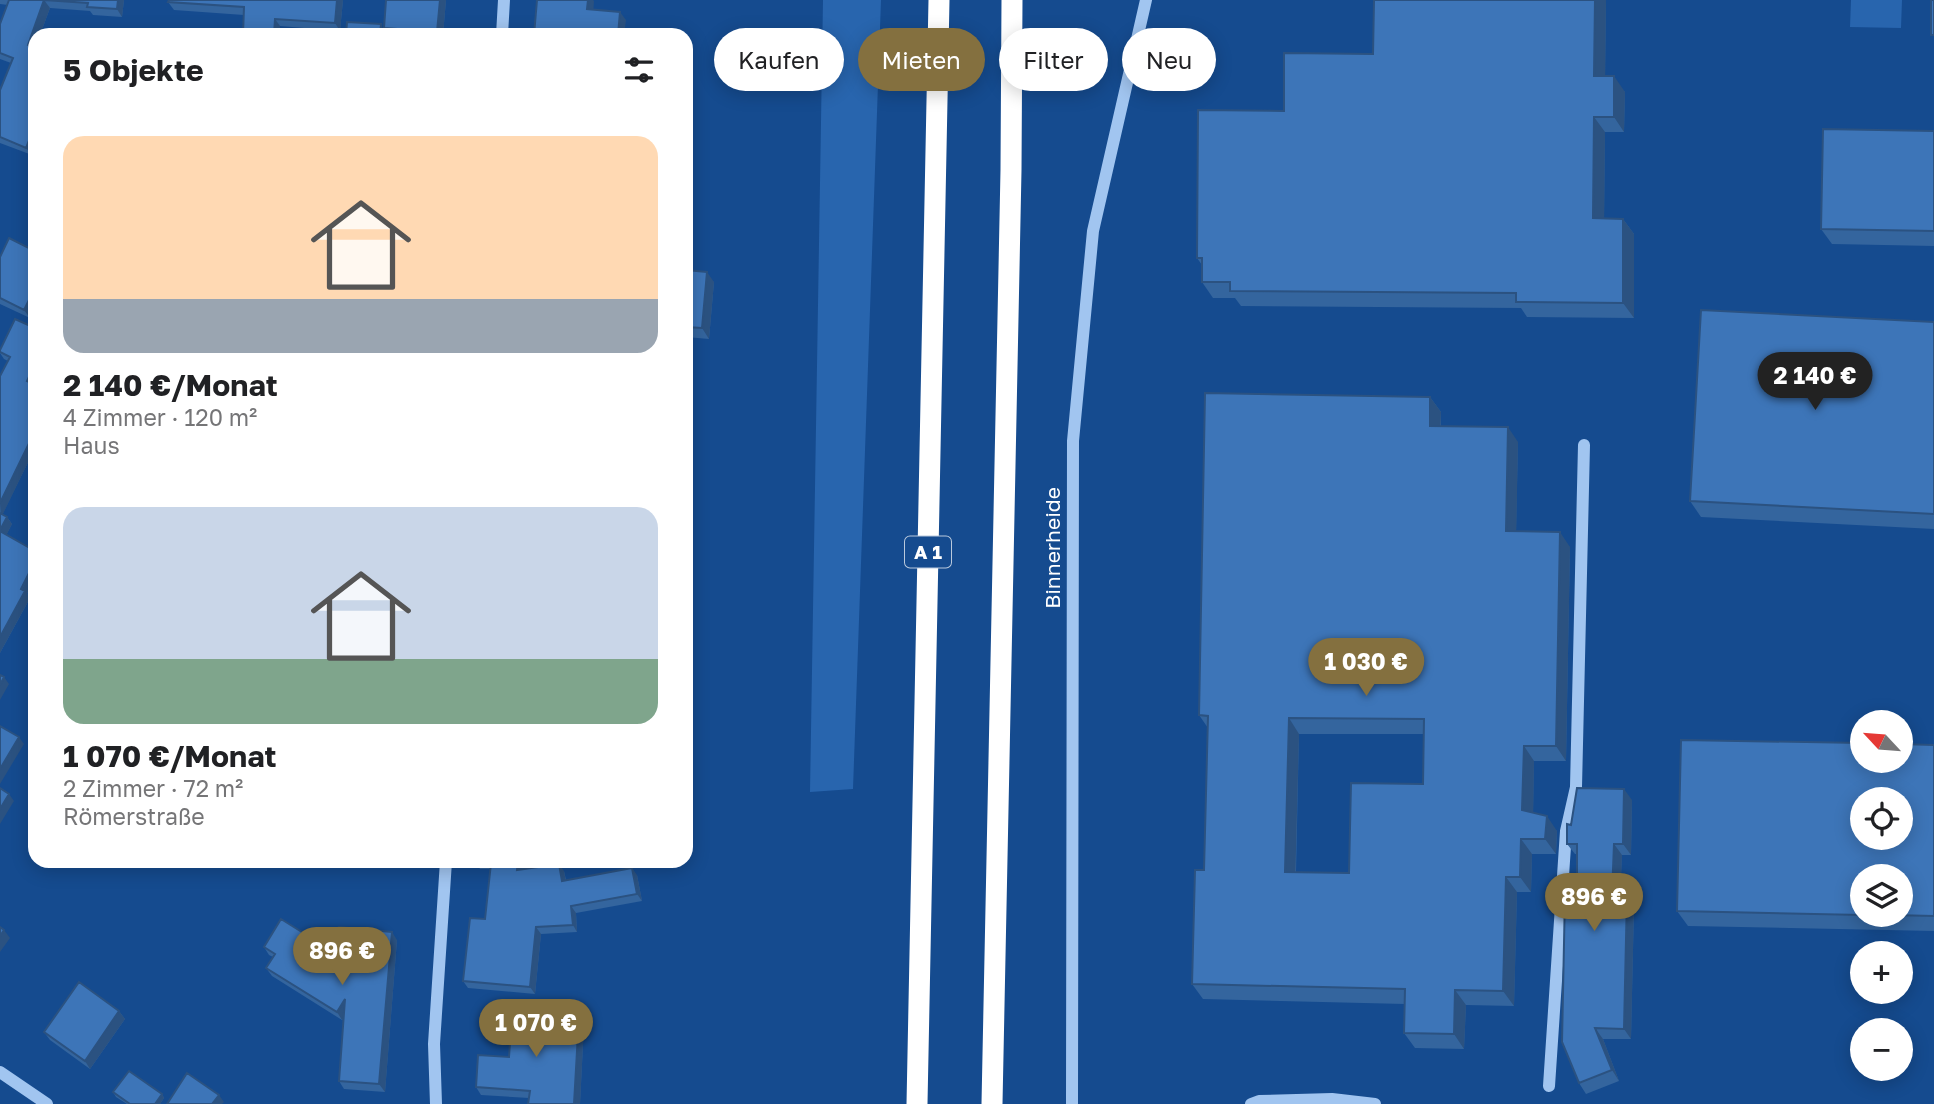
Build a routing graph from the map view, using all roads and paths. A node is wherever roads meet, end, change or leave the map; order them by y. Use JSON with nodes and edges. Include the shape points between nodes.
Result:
{"nodes":[{"id":1,"x":504,"y":0,"type":"edge"},
{"id":2,"x":939,"y":0,"type":"edge"},
{"id":3,"x":1012,"y":0,"type":"edge"},
{"id":4,"x":1146,"y":0,"type":"edge"},
{"id":5,"x":502,"y":28,"type":"edge"},
{"id":6,"x":1584,"y":444,"type":"dead end"},
{"id":7,"x":446,"y":868,"type":"edge"},
{"id":8,"x":0,"y":1072,"type":"edge"},
{"id":9,"x":1549,"y":1086,"type":"dead end"},
{"id":10,"x":47,"y":1104,"type":"edge"},
{"id":11,"x":436,"y":1104,"type":"edge"},
{"id":12,"x":916,"y":1104,"type":"edge"},
{"id":13,"x":992,"y":1104,"type":"edge"},
{"id":14,"x":1072,"y":1104,"type":"edge"},
{"id":15,"x":1251,"y":1104,"type":"edge"},
{"id":16,"x":1375,"y":1104,"type":"edge"}],
"edges":[{"from":1,"to":5,"type":"street"},
{"from":2,"to":12,"type":"highway","number":"A 1"},
{"from":3,"to":13,"type":"highway"},
{"from":4,"to":14,"type":"street","name":"Binnerheide","via":[[1093,231],[1073,441]]},
{"from":6,"to":9,"type":"street","via":[[1576,787],[1566,831]]},
{"from":7,"to":11,"type":"street","via":[[434,1044]]},
{"from":8,"to":10,"type":"street"},
{"from":15,"to":16,"type":"street","via":[[1332,1099]]}]}
